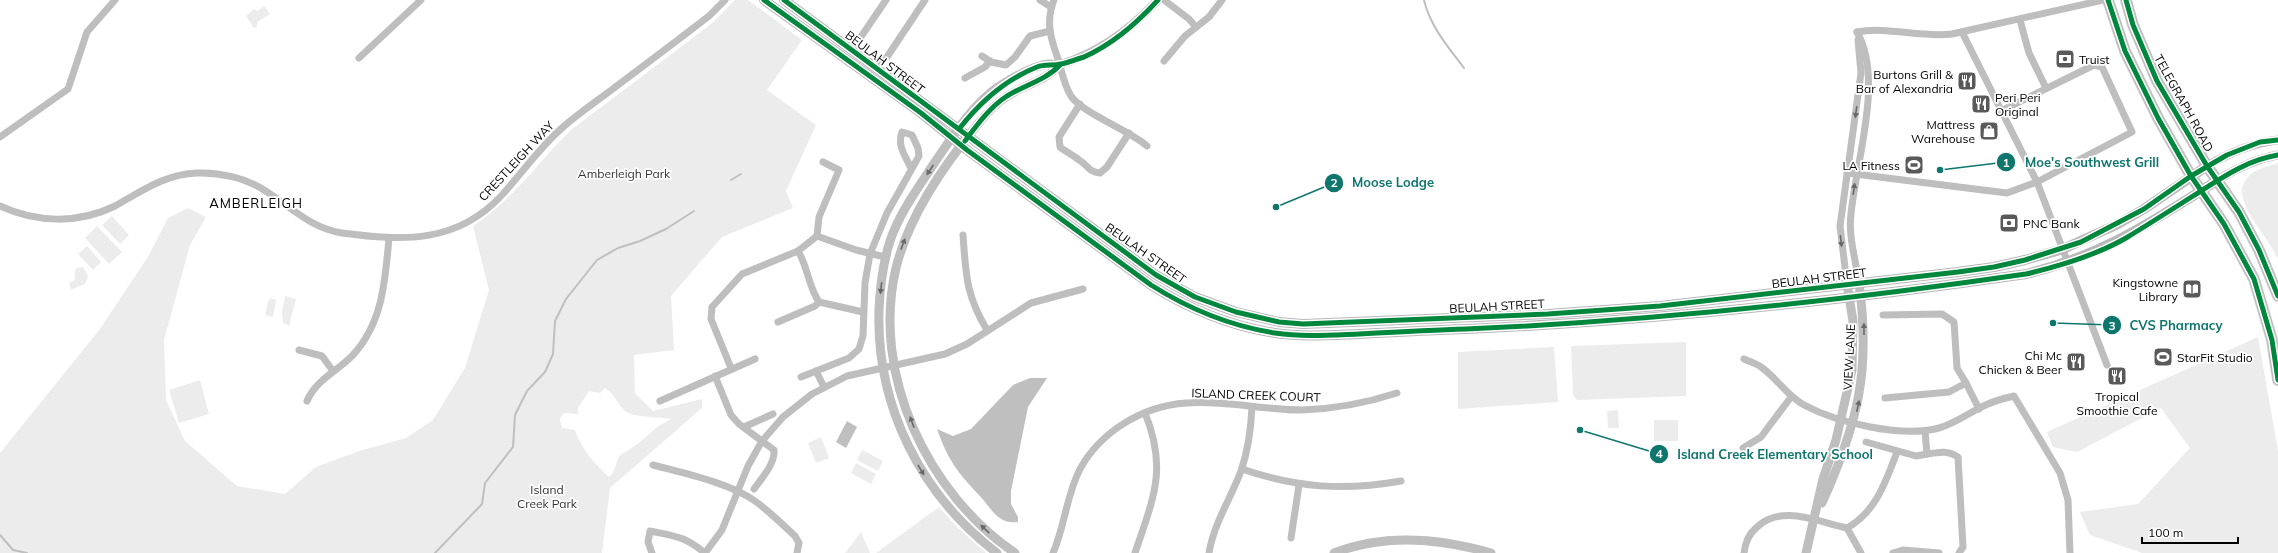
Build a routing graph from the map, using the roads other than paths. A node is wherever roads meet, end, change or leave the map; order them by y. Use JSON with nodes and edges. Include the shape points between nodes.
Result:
{"nodes":[{"id":1,"x":115,"y":0,"type":"edge"},
{"id":2,"x":422,"y":0,"type":"edge"},
{"id":3,"x":725,"y":0,"type":"edge"},
{"id":4,"x":764,"y":0,"type":"edge"},
{"id":5,"x":784,"y":0,"type":"edge"},
{"id":6,"x":886,"y":0,"type":"edge"},
{"id":7,"x":925,"y":0,"type":"edge"},
{"id":8,"x":1040,"y":0,"type":"edge"},
{"id":9,"x":1158,"y":0,"type":"edge"},
{"id":10,"x":1164,"y":0,"type":"edge"},
{"id":11,"x":1222,"y":0,"type":"edge"},
{"id":12,"x":2102,"y":0,"type":"edge"},
{"id":13,"x":2108,"y":0,"type":"edge"},
{"id":14,"x":2126,"y":0,"type":"edge"},
{"id":15,"x":1052,"y":4,"type":"edge"},
{"id":16,"x":2020,"y":20,"type":"junction"},
{"id":17,"x":1196,"y":27,"type":"junction"},
{"id":18,"x":1050,"y":31,"type":"junction"},
{"id":19,"x":1857,"y":32,"type":"junction"},
{"id":20,"x":1962,"y":32,"type":"junction"},
{"id":21,"x":852,"y":50,"type":"junction"},
{"id":22,"x":982,"y":56,"type":"dead end"},
{"id":23,"x":359,"y":58,"type":"dead end"},
{"id":24,"x":990,"y":61,"type":"junction"},
{"id":25,"x":1164,"y":61,"type":"dead end"},
{"id":26,"x":870,"y":64,"type":"junction"},
{"id":27,"x":1060,"y":64,"type":"junction"},
{"id":28,"x":965,"y":78,"type":"dead end"},
{"id":29,"x":2046,"y":88,"type":"junction"},
{"id":30,"x":1080,"y":104,"type":"junction"},
{"id":31,"x":2001,"y":111,"type":"junction"},
{"id":32,"x":959,"y":129,"type":"junction"},
{"id":33,"x":1129,"y":133,"type":"junction"},
{"id":34,"x":969,"y":136,"type":"junction"},
{"id":35,"x":0,"y":137,"type":"edge"},
{"id":36,"x":952,"y":138,"type":"junction"},
{"id":37,"x":2278,"y":140,"type":"edge"},
{"id":38,"x":961,"y":146,"type":"junction"},
{"id":39,"x":1147,"y":146,"type":"dead end"},
{"id":40,"x":2278,"y":155,"type":"edge"},
{"id":41,"x":823,"y":162,"type":"dead end"},
{"id":42,"x":2207,"y":166,"type":"junction"},
{"id":43,"x":911,"y":168,"type":"dead end"},
{"id":44,"x":1847,"y":173,"type":"junction"},
{"id":45,"x":1856,"y":174,"type":"junction"},
{"id":46,"x":2190,"y":176,"type":"junction"},
{"id":47,"x":2218,"y":180,"type":"junction"},
{"id":48,"x":2037,"y":182,"type":"junction"},
{"id":49,"x":2201,"y":191,"type":"junction"},
{"id":50,"x":0,"y":206,"type":"edge"},
{"id":51,"x":963,"y":235,"type":"dead end"},
{"id":52,"x":817,"y":236,"type":"junction"},
{"id":53,"x":389,"y":238,"type":"junction"},
{"id":54,"x":2063,"y":249,"type":"junction"},
{"id":55,"x":798,"y":251,"type":"junction"},
{"id":56,"x":870,"y":254,"type":"junction"},
{"id":57,"x":885,"y":257,"type":"junction"},
{"id":58,"x":2069,"y":263,"type":"junction"},
{"id":59,"x":1859,"y":283,"type":"junction"},
{"id":60,"x":1848,"y":284,"type":"junction"},
{"id":61,"x":1083,"y":289,"type":"dead end"},
{"id":62,"x":1861,"y":295,"type":"junction"},
{"id":63,"x":1849,"y":296,"type":"junction"},
{"id":64,"x":2278,"y":296,"type":"edge"},
{"id":65,"x":819,"y":302,"type":"junction"},
{"id":66,"x":863,"y":312,"type":"junction"},
{"id":67,"x":1569,"y":312,"type":"junction"},
{"id":68,"x":1883,"y":315,"type":"dead end"},
{"id":69,"x":778,"y":322,"type":"dead end"},
{"id":70,"x":1569,"y":324,"type":"junction"},
{"id":71,"x":987,"y":330,"type":"junction"},
{"id":72,"x":299,"y":350,"type":"dead end"},
{"id":73,"x":755,"y":359,"type":"dead end"},
{"id":74,"x":1744,"y":360,"type":"dead end"},
{"id":75,"x":894,"y":365,"type":"junction"},
{"id":76,"x":2107,"y":365,"type":"dead end"},
{"id":77,"x":731,"y":368,"type":"junction"},
{"id":78,"x":882,"y":368,"type":"junction"},
{"id":79,"x":333,"y":371,"type":"junction"},
{"id":80,"x":816,"y":371,"type":"junction"},
{"id":81,"x":715,"y":376,"type":"junction"},
{"id":82,"x":801,"y":377,"type":"dead end"},
{"id":83,"x":2278,"y":380,"type":"edge"},
{"id":84,"x":1966,"y":383,"type":"junction"},
{"id":85,"x":824,"y":387,"type":"junction"},
{"id":86,"x":1397,"y":393,"type":"dead end"},
{"id":87,"x":1791,"y":397,"type":"junction"},
{"id":88,"x":1885,"y":398,"type":"dead end"},
{"id":89,"x":660,"y":400,"type":"dead end"},
{"id":90,"x":308,"y":401,"type":"dead end"},
{"id":91,"x":1252,"y":407,"type":"junction"},
{"id":92,"x":1979,"y":409,"type":"junction"},
{"id":93,"x":1145,"y":413,"type":"junction"},
{"id":94,"x":772,"y":414,"type":"dead end"},
{"id":95,"x":1842,"y":418,"type":"junction"},
{"id":96,"x":1854,"y":422,"type":"junction"},
{"id":97,"x":744,"y":427,"type":"junction"},
{"id":98,"x":1925,"y":431,"type":"junction"},
{"id":99,"x":762,"y":441,"type":"junction"},
{"id":100,"x":1866,"y":442,"type":"dead end"},
{"id":101,"x":1743,"y":448,"type":"dead end"},
{"id":102,"x":1897,"y":452,"type":"junction"},
{"id":103,"x":1927,"y":454,"type":"junction"},
{"id":104,"x":653,"y":465,"type":"dead end"},
{"id":105,"x":1242,"y":469,"type":"junction"},
{"id":106,"x":1401,"y":481,"type":"dead end"},
{"id":107,"x":1299,"y":485,"type":"junction"},
{"id":108,"x":754,"y":489,"type":"dead end"},
{"id":109,"x":738,"y":492,"type":"junction"},
{"id":110,"x":1813,"y":520,"type":"junction"},
{"id":111,"x":1847,"y":528,"type":"junction"},
{"id":112,"x":1291,"y":538,"type":"dead end"},
{"id":113,"x":652,"y":553,"type":"edge"},
{"id":114,"x":705,"y":553,"type":"edge"},
{"id":115,"x":797,"y":553,"type":"edge"},
{"id":116,"x":997,"y":553,"type":"edge"},
{"id":117,"x":1015,"y":553,"type":"edge"},
{"id":118,"x":1053,"y":553,"type":"edge"},
{"id":119,"x":1135,"y":553,"type":"edge"},
{"id":120,"x":1209,"y":553,"type":"edge"},
{"id":121,"x":1334,"y":553,"type":"edge"},
{"id":122,"x":1491,"y":553,"type":"edge"},
{"id":123,"x":1744,"y":553,"type":"edge"},
{"id":124,"x":1806,"y":553,"type":"edge"},
{"id":125,"x":1860,"y":553,"type":"edge"},
{"id":126,"x":1893,"y":553,"type":"edge"},
{"id":127,"x":1939,"y":553,"type":"edge"},
{"id":128,"x":1958,"y":553,"type":"edge"},
{"id":129,"x":2070,"y":553,"type":"edge"}],
"edges":[{"from":1,"to":35,"type":"street","via":[[87,32],[68,89]]},
{"from":2,"to":23,"type":"street"},
{"from":3,"to":53,"type":"street","name":"CRESTLEIGH WAY","via":[[709,16],[561,128],[501,196],[482,213],[460,226],[436,235],[406,239]]},
{"from":4,"to":36,"type":"main road","name":"BEULAH STREET"},
{"from":5,"to":21,"type":"main road","name":"BEULAH STREET"},
{"from":6,"to":21,"type":"street"},
{"from":7,"to":26,"type":"street","via":[[886,57]]},
{"from":8,"to":15,"type":"street"},
{"from":9,"to":27,"type":"street","via":[[1138,22],[1115,39],[1084,56]]},
{"from":10,"to":17,"type":"street"},
{"from":11,"to":17,"type":"street"},
{"from":12,"to":16,"type":"street"},
{"from":13,"to":46,"type":"main road","via":[[2134,72]]},
{"from":14,"to":42,"type":"main road","name":"TELEGRAPH ROAD","via":[[2157,81]]},
{"from":15,"to":18,"type":"street"},
{"from":16,"to":20,"type":"street"},
{"from":16,"to":29,"type":"street","via":[[2029,53]]},
{"from":17,"to":25,"type":"street"},
{"from":18,"to":24,"type":"street","via":[[1030,36],[1006,65]]},
{"from":18,"to":27,"type":"street"},
{"from":19,"to":20,"type":"street","via":[[1871,30],[1935,36]]},
{"from":19,"to":44,"type":"street","one_way":true,"via":[[1861,73]]},
{"from":19,"to":45,"type":"street","via":[[1870,73]]},
{"from":20,"to":31,"type":"street"},
{"from":21,"to":26,"type":"main road","name":"BEULAH STREET"},
{"from":22,"to":24,"type":"street"},
{"from":24,"to":28,"type":"street","via":[[985,67]]},
{"from":26,"to":32,"type":"main road","name":"BEULAH STREET"},
{"from":27,"to":30,"type":"street","via":[[1064,83],[1072,98]]},
{"from":27,"to":32,"type":"street","via":[[1037,67],[998,87]]},
{"from":27,"to":34,"type":"street","via":[[1052,74],[1006,97],[990,110]]},
{"from":29,"to":31,"type":"street"},
{"from":29,"to":48,"type":"street","via":[[2094,65],[2102,67],[2132,132]]},
{"from":30,"to":33,"type":"street"},
{"from":30,"to":33,"type":"street","via":[[1059,137],[1060,147],[1079,159],[1093,173],[1100,173],[1107,167]]},
{"from":31,"to":48,"type":"street"},
{"from":32,"to":34,"type":"main road","name":"BEULAH STREET"},
{"from":32,"to":36,"type":"street"},
{"from":33,"to":39,"type":"street"},
{"from":34,"to":38,"type":"street"},
{"from":34,"to":67,"type":"main road","name":"BEULAH STREET","via":[[1156,275],[1195,297],[1236,312],[1279,322],[1304,324]]},
{"from":36,"to":38,"type":"main road","name":"BEULAH STREET"},
{"from":36,"to":57,"type":"street","one_way":true,"via":[[908,202]]},
{"from":37,"to":42,"type":"street","name":"BEULAH STREET","via":[[2254,144]]},
{"from":38,"to":70,"type":"main road","name":"BEULAH STREET","via":[[1151,285],[1189,307],[1231,323],[1277,333],[1310,335]]},
{"from":75,"to":38,"type":"street","one_way":true,"via":[[890,313],[893,282],[900,254],[918,212]]},
{"from":40,"to":47,"type":"street","name":"BEULAH STREET","via":[[2264,157]]},
{"from":41,"to":52,"type":"street","via":[[839,170],[819,217]]},
{"from":42,"to":46,"type":"main road","name":"BEULAH STREET"},
{"from":42,"to":47,"type":"main road","name":"TELEGRAPH ROAD"},
{"from":43,"to":56,"type":"street","via":[[887,213]]},
{"from":44,"to":45,"type":"street"},
{"from":44,"to":60,"type":"street","one_way":true,"via":[[1840,226]]},
{"from":45,"to":48,"type":"street","via":[[1995,193],[2017,191]]},
{"from":59,"to":45,"type":"street","one_way":true,"via":[[1850,221]]},
{"from":46,"to":49,"type":"main road"},
{"from":46,"to":54,"type":"main road","name":"BEULAH STREET","via":[[2118,224]]},
{"from":47,"to":49,"type":"main road","name":"BEULAH STREET"},
{"from":47,"to":64,"type":"main road","name":"TELEGRAPH ROAD","via":[[2254,238]]},
{"from":48,"to":54,"type":"street"},
{"from":49,"to":58,"type":"main road","name":"BEULAH STREET","via":[[2124,239]]},
{"from":49,"to":83,"type":"main road","via":[[2224,224],[2254,279],[2270,333]]},
{"from":50,"to":53,"type":"street","name":"CRESTLEIGH WAY","via":[[34,218],[77,218],[112,207],[161,180],[185,174],[209,173],[254,185],[300,217],[324,228],[336,232]]},
{"from":51,"to":71,"type":"street","via":[[968,292]]},
{"from":52,"to":55,"type":"street"},
{"from":52,"to":56,"type":"street"},
{"from":53,"to":79,"type":"street","via":[[383,294],[372,326],[357,349]]},
{"from":54,"to":58,"type":"street"},
{"from":54,"to":59,"type":"main road","name":"BEULAH STREET","via":[[1994,267]]},
{"from":55,"to":65,"type":"street","via":[[812,292]]},
{"from":55,"to":77,"type":"street","via":[[742,274],[712,307],[711,319]]},
{"from":56,"to":57,"type":"street"},
{"from":56,"to":66,"type":"street"},
{"from":57,"to":78,"type":"street","one_way":true,"via":[[880,291],[879,330]]},
{"from":58,"to":62,"type":"main road","name":"BEULAH STREET","via":[[2026,274]]},
{"from":58,"to":76,"type":"street"},
{"from":59,"to":60,"type":"main road","name":"BEULAH STREET"},
{"from":59,"to":62,"type":"street","name":"VIEW LANE"},
{"from":60,"to":63,"type":"street","name":"VIEW LANE"},
{"from":60,"to":67,"type":"main road","name":"BEULAH STREET","via":[[1660,306]]},
{"from":61,"to":71,"type":"street","via":[[1031,303]]},
{"from":62,"to":63,"type":"main road","name":"BEULAH STREET"},
{"from":96,"to":62,"type":"street","name":"VIEW LANE","one_way":true,"via":[[1864,368]]},
{"from":63,"to":70,"type":"main road","name":"BEULAH STREET","via":[[1661,318]]},
{"from":63,"to":95,"type":"street","name":"VIEW LANE","via":[[1853,321],[1852,370]]},
{"from":65,"to":66,"type":"street"},
{"from":65,"to":69,"type":"street"},
{"from":66,"to":80,"type":"street","via":[[863,336],[859,349],[849,358]]},
{"from":67,"to":70,"type":"main road"},
{"from":68,"to":84,"type":"street","via":[[1942,314],[1948,317],[1954,322],[1957,368]]},
{"from":71,"to":75,"type":"street","via":[[967,344],[944,354]]},
{"from":72,"to":79,"type":"street","via":[[322,356]]},
{"from":73,"to":77,"type":"street"},
{"from":74,"to":87,"type":"street","via":[[1760,366]]},
{"from":75,"to":78,"type":"street"},
{"from":117,"to":75,"type":"street","one_way":true,"via":[[970,515],[939,475],[914,429]]},
{"from":77,"to":81,"type":"street"},
{"from":78,"to":85,"type":"street","via":[[847,376]]},
{"from":78,"to":116,"type":"street","one_way":true,"via":[[889,399],[902,433],[927,479],[958,519]]},
{"from":79,"to":90,"type":"street","via":[[314,388]]},
{"from":80,"to":82,"type":"street"},
{"from":80,"to":85,"type":"street"},
{"from":81,"to":89,"type":"street"},
{"from":81,"to":97,"type":"street","via":[[727,408]]},
{"from":84,"to":88,"type":"street","via":[[1949,392]]},
{"from":84,"to":92,"type":"street"},
{"from":85,"to":99,"type":"street","via":[[783,416]]},
{"from":86,"to":91,"type":"street","name":"ISLAND CREEK COURT","via":[[1326,409]]},
{"from":87,"to":95,"type":"street","via":[[1813,409]]},
{"from":87,"to":101,"type":"street","via":[[1761,437]]},
{"from":91,"to":93,"type":"street","name":"ISLAND CREEK COURT","via":[[1186,403],[1165,406]]},
{"from":91,"to":105,"type":"street"},
{"from":92,"to":98,"type":"street","via":[[1957,422]]},
{"from":92,"to":129,"type":"street","via":[[2014,396],[2063,480],[2069,514]]},
{"from":93,"to":118,"type":"street","name":"ISLAND CREEK COURT","via":[[1117,428],[1100,442],[1086,460],[1069,495]]},
{"from":93,"to":119,"type":"street","via":[[1155,443],[1158,473],[1153,501]]},
{"from":94,"to":97,"type":"street"},
{"from":95,"to":96,"type":"street"},
{"from":95,"to":110,"type":"street","name":"VIEW LANE","via":[[1822,479]]},
{"from":96,"to":98,"type":"street","via":[[1893,431]]},
{"from":96,"to":110,"type":"street","name":"VIEW LANE"},
{"from":97,"to":99,"type":"street"},
{"from":98,"to":103,"type":"street"},
{"from":99,"to":108,"type":"street","via":[[774,450],[775,455]]},
{"from":99,"to":109,"type":"street","via":[[748,466]]},
{"from":100,"to":102,"type":"street"},
{"from":102,"to":103,"type":"street","via":[[1916,456]]},
{"from":102,"to":111,"type":"street","via":[[1878,498],[1859,522]]},
{"from":103,"to":128,"type":"street","via":[[1943,451],[1952,452],[1958,457],[1963,547]]},
{"from":104,"to":109,"type":"street","via":[[692,475]]},
{"from":105,"to":107,"type":"street"},
{"from":105,"to":120,"type":"street","via":[[1217,523]]},
{"from":106,"to":107,"type":"street","via":[[1348,488]]},
{"from":107,"to":112,"type":"street"},
{"from":109,"to":114,"type":"street","via":[[722,530]]},
{"from":109,"to":115,"type":"street","via":[[755,500],[795,536],[799,543]]},
{"from":110,"to":111,"type":"street"},
{"from":110,"to":123,"type":"street","via":[[1790,515],[1774,517],[1753,531]]},
{"from":110,"to":124,"type":"street","name":"VIEW LANE"},
{"from":111,"to":125,"type":"street"},
{"from":113,"to":114,"type":"street","via":[[648,542],[650,531],[682,537]]},
{"from":121,"to":122,"type":"street","via":[[1371,543],[1410,539],[1459,544]]},
{"from":126,"to":127,"type":"street","via":[[1903,550]]}]}
